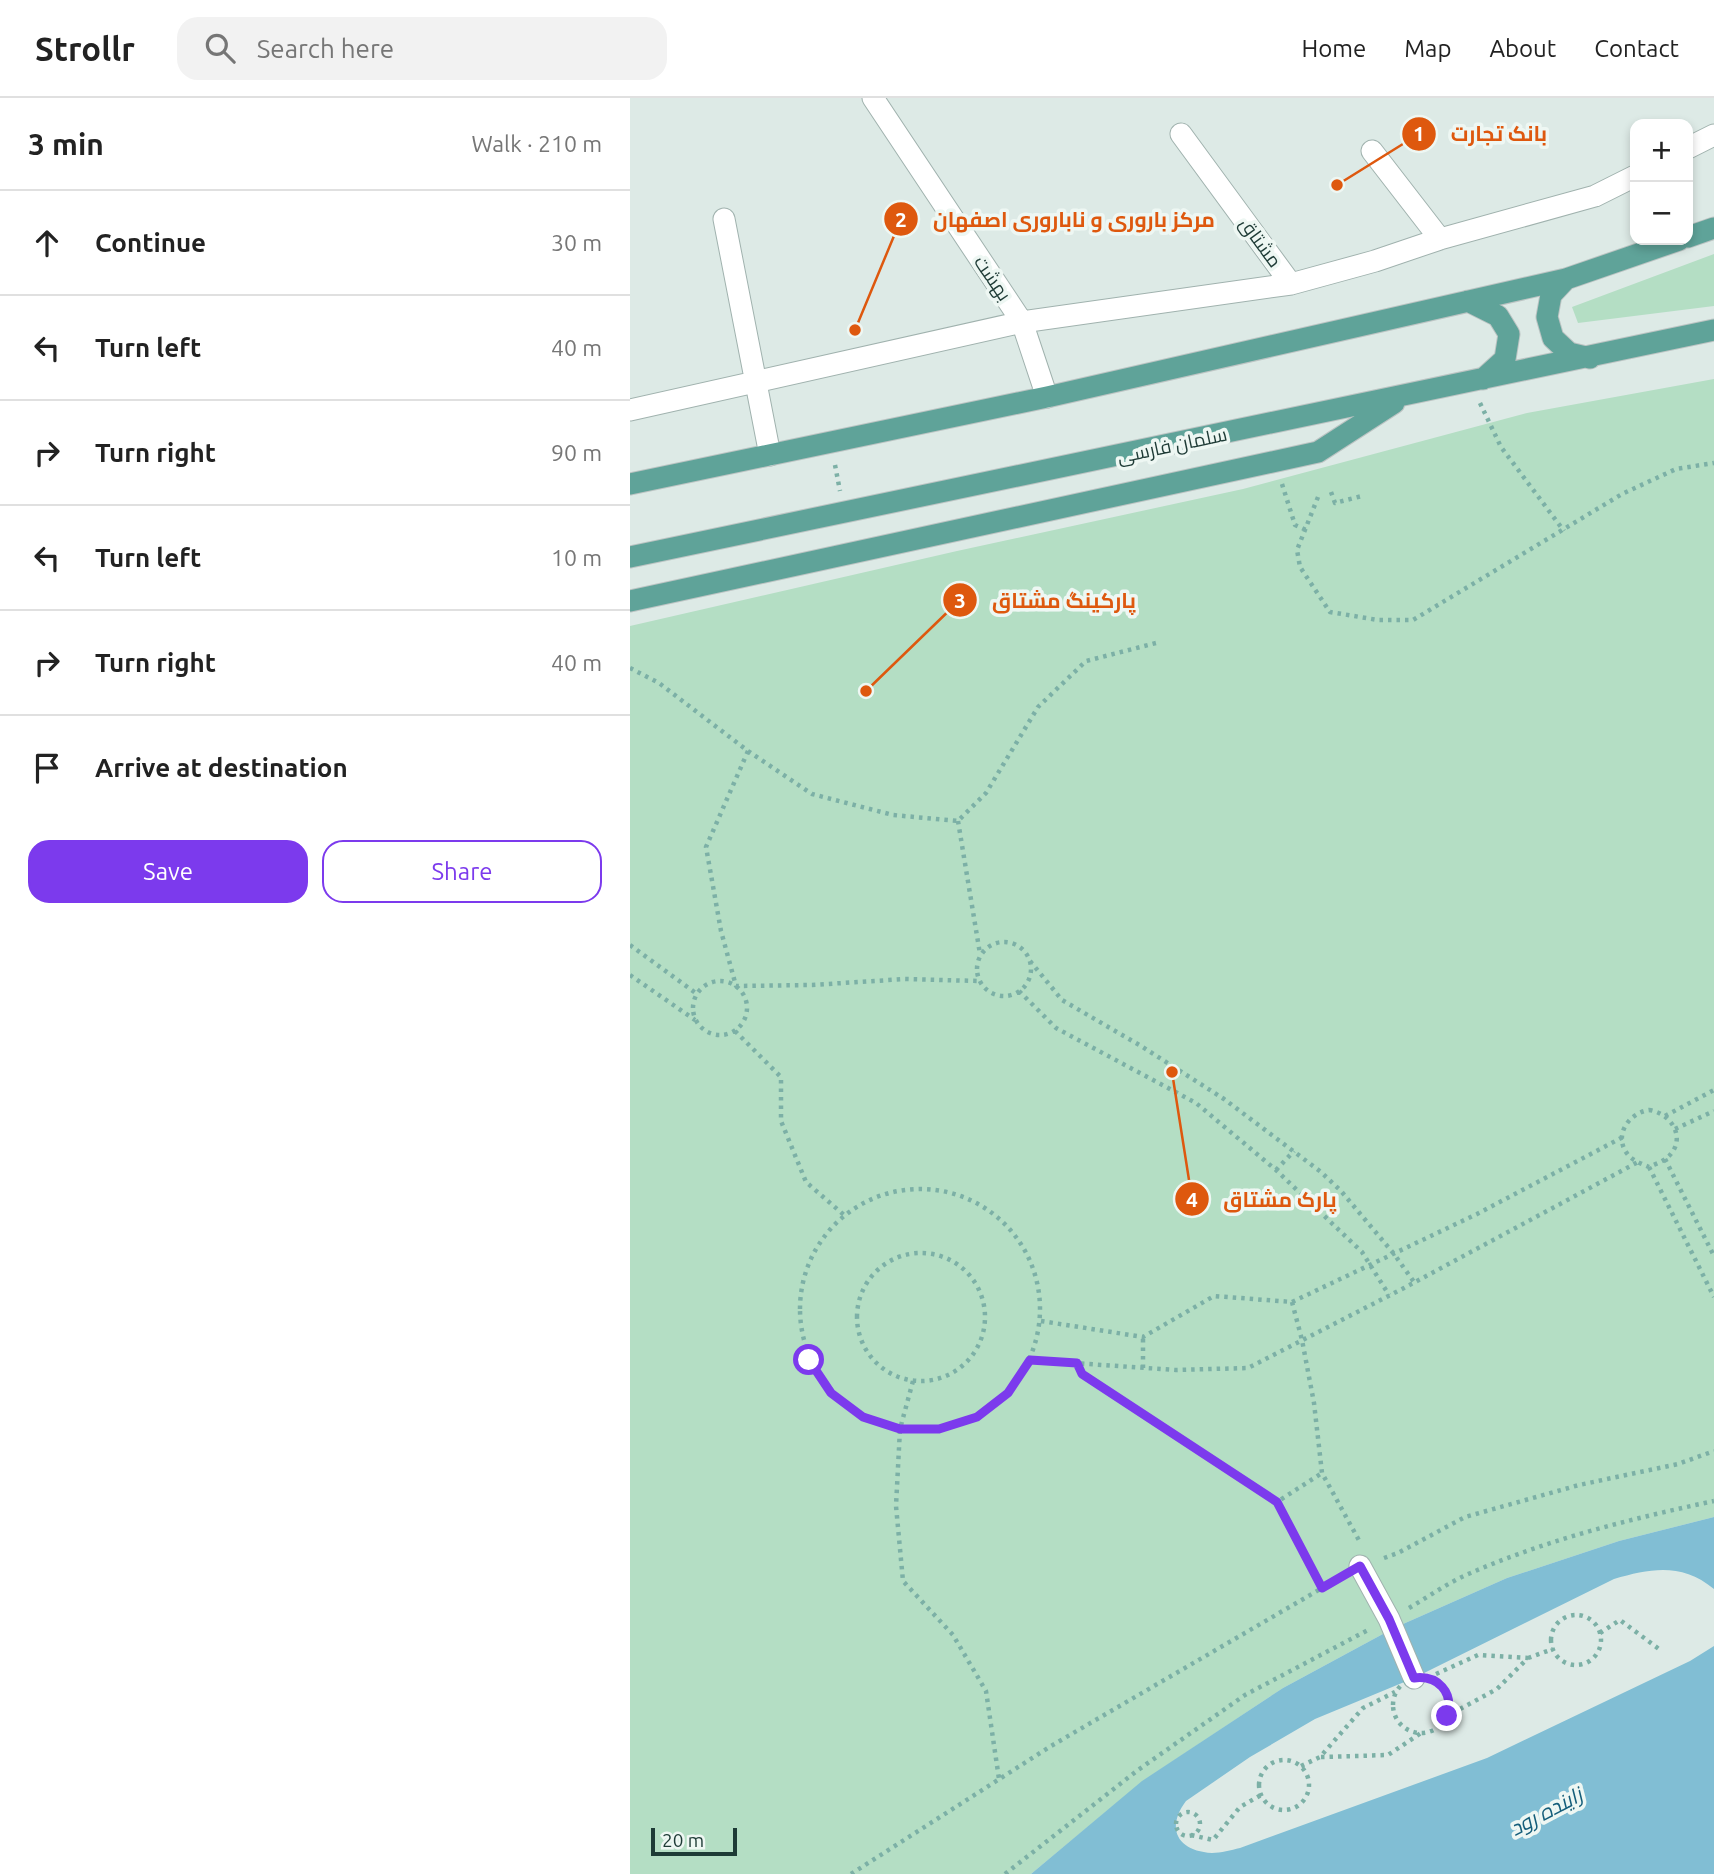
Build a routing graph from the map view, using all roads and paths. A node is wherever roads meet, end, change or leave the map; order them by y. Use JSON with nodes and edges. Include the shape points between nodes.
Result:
{"nodes":[{"id":1,"x":873,"y":98,"type":"edge"},
{"id":2,"x":1181,"y":134,"type":"dead end"},
{"id":3,"x":1714,"y":135,"type":"edge"},
{"id":4,"x":1693,"y":146,"type":"edge"},
{"id":5,"x":1373,"y":151,"type":"dead end"},
{"id":6,"x":1630,"y":179,"type":"edge"},
{"id":7,"x":724,"y":219,"type":"dead end"},
{"id":8,"x":1440,"y":239,"type":"junction"},
{"id":9,"x":1665,"y":245,"type":"edge"},
{"id":10,"x":1566,"y":279,"type":"junction"},
{"id":11,"x":1291,"y":284,"type":"junction"},
{"id":12,"x":1468,"y":301,"type":"junction"},
{"id":13,"x":1022,"y":322,"type":"junction"},
{"id":14,"x":1714,"y":330,"type":"edge"},
{"id":15,"x":1591,"y":358,"type":"junction"},
{"id":16,"x":1476,"y":382,"type":"junction"},
{"id":17,"x":756,"y":383,"type":"junction"},
{"id":18,"x":1047,"y":397,"type":"junction"},
{"id":19,"x":1404,"y":397,"type":"junction"},
{"id":20,"x":630,"y":410,"type":"edge"},
{"id":21,"x":770,"y":455,"type":"junction"},
{"id":22,"x":1714,"y":463,"type":"edge"},
{"id":23,"x":630,"y":484,"type":"edge"},
{"id":24,"x":1331,"y":492,"type":"dead end"},
{"id":25,"x":1318,"y":496,"type":"dead end"},
{"id":26,"x":1362,"y":496,"type":"dead end"},
{"id":27,"x":1287,"y":503,"type":"dead end"},
{"id":28,"x":1306,"y":530,"type":"junction"},
{"id":29,"x":1564,"y":531,"type":"junction"},
{"id":30,"x":630,"y":557,"type":"edge"},
{"id":31,"x":630,"y":601,"type":"edge"},
{"id":32,"x":1157,"y":643,"type":"dead end"},
{"id":33,"x":631,"y":670,"type":"edge"},
{"id":34,"x":748,"y":751,"type":"junction"},
{"id":35,"x":958,"y":821,"type":"junction"},
{"id":36,"x":630,"y":945,"type":"edge"},
{"id":37,"x":980,"y":955,"type":"junction"},
{"id":38,"x":1030,"y":961,"type":"junction"},
{"id":39,"x":630,"y":975,"type":"edge"},
{"id":40,"x":979,"y":981,"type":"junction"},
{"id":41,"x":736,"y":986,"type":"junction"},
{"id":42,"x":1019,"y":991,"type":"junction"},
{"id":43,"x":697,"y":994,"type":"junction"},
{"id":44,"x":696,"y":1020,"type":"junction"},
{"id":45,"x":735,"y":1031,"type":"junction"},
{"id":46,"x":1714,"y":1090,"type":"edge"},
{"id":47,"x":1714,"y":1111,"type":"edge"},
{"id":48,"x":1665,"y":1116,"type":"junction"},
{"id":49,"x":1675,"y":1129,"type":"junction"},
{"id":50,"x":1623,"y":1137,"type":"junction"},
{"id":51,"x":1294,"y":1151,"type":"junction"},
{"id":52,"x":1665,"y":1160,"type":"junction"},
{"id":53,"x":1639,"y":1162,"type":"junction"},
{"id":54,"x":1648,"y":1167,"type":"junction"},
{"id":55,"x":1276,"y":1170,"type":"junction"},
{"id":56,"x":844,"y":1215,"type":"junction"},
{"id":57,"x":1394,"y":1254,"type":"junction"},
{"id":58,"x":1714,"y":1256,"type":"edge"},
{"id":59,"x":1370,"y":1265,"type":"junction"},
{"id":60,"x":1414,"y":1282,"type":"junction"},
{"id":61,"x":1389,"y":1296,"type":"junction"},
{"id":62,"x":1714,"y":1297,"type":"edge"},
{"id":63,"x":1292,"y":1302,"type":"junction"},
{"id":64,"x":1041,"y":1321,"type":"junction"},
{"id":65,"x":1143,"y":1336,"type":"junction"},
{"id":66,"x":1302,"y":1340,"type":"junction"},
{"id":67,"x":1030,"y":1360,"type":"junction"},
{"id":68,"x":1077,"y":1363,"type":"junction"},
{"id":69,"x":1143,"y":1368,"type":"junction"},
{"id":70,"x":914,"y":1381,"type":"junction"},
{"id":71,"x":900,"y":1429,"type":"junction"},
{"id":72,"x":1714,"y":1451,"type":"edge"},
{"id":73,"x":1322,"y":1472,"type":"junction"},
{"id":74,"x":1714,"y":1501,"type":"edge"},
{"id":75,"x":1277,"y":1502,"type":"junction"},
{"id":76,"x":1365,"y":1564,"type":"junction"},
{"id":77,"x":1322,"y":1588,"type":"junction"},
{"id":78,"x":1391,"y":1623,"type":"junction"},
{"id":79,"x":1600,"y":1633,"type":"junction"},
{"id":80,"x":1658,"y":1648,"type":"dead end"},
{"id":81,"x":1553,"y":1649,"type":"junction"},
{"id":82,"x":1528,"y":1658,"type":"junction"},
{"id":83,"x":1421,"y":1678,"type":"junction"},
{"id":84,"x":1396,"y":1692,"type":"junction"},
{"id":85,"x":1447,"y":1716,"type":"junction"},
{"id":86,"x":1422,"y":1733,"type":"junction"},
{"id":87,"x":1320,"y":1757,"type":"junction"},
{"id":88,"x":1301,"y":1766,"type":"junction"},
{"id":89,"x":999,"y":1779,"type":"junction"},
{"id":90,"x":1261,"y":1795,"type":"junction"},
{"id":91,"x":1191,"y":1835,"type":"junction"},
{"id":92,"x":851,"y":1874,"type":"edge"},
{"id":93,"x":1005,"y":1874,"type":"edge"}],
"edges":[{"from":1,"to":13,"type":"street","name":"بهشت"},
{"from":2,"to":11,"type":"street","name":"مشتاق"},
{"from":3,"to":4,"type":"street"},
{"from":5,"to":8,"type":"street"},
{"from":6,"to":8,"type":"street","via":[[1595,197]]},
{"from":7,"to":17,"type":"street"},
{"from":8,"to":11,"type":"street"},
{"from":9,"to":10,"type":"main road"},
{"from":10,"to":12,"type":"main road"},
{"from":10,"to":15,"type":"main road","via":[[1551,295],[1547,317],[1553,338],[1569,353]]},
{"from":11,"to":13,"type":"street"},
{"from":12,"to":16,"type":"main road","via":[[1498,316],[1509,334],[1505,359]]},
{"from":12,"to":18,"type":"main road"},
{"from":13,"to":17,"type":"street"},
{"from":13,"to":18,"type":"street","name":"بهشت"},
{"from":14,"to":15,"type":"main road","name":"سلمان فارسی"},
{"from":15,"to":16,"type":"main road","name":"سلمان فارسی"},
{"from":16,"to":19,"type":"main road","name":"سلمان فارسی"},
{"from":16,"to":29,"type":"path","via":[[1501,447]]},
{"from":17,"to":20,"type":"street"},
{"from":17,"to":21,"type":"street"},
{"from":18,"to":21,"type":"main road"},
{"from":19,"to":30,"type":"main road","name":"سلمان فارسی"},
{"from":19,"to":31,"type":"main road","via":[[1318,453]]},
{"from":21,"to":23,"type":"main road"},
{"from":22,"to":29,"type":"path","via":[[1676,469],[1622,494]]},
{"from":24,"to":26,"type":"path","via":[[1335,503]]},
{"from":25,"to":28,"type":"path"},
{"from":27,"to":28,"type":"path","via":[[1295,525]]},
{"from":28,"to":29,"type":"path","via":[[1297,550],[1300,567],[1330,612],[1378,620],[1413,620]]},
{"from":32,"to":35,"type":"path","via":[[1086,661],[1038,707],[986,793]]},
{"from":33,"to":34,"type":"path","via":[[659,683]]},
{"from":34,"to":35,"type":"path","via":[[812,794],[893,815]]},
{"from":34,"to":41,"type":"path","via":[[706,847],[720,931]]},
{"from":35,"to":37,"type":"path"},
{"from":36,"to":43,"type":"path"},
{"from":37,"to":38,"type":"path","via":[[995,943],[1012,943]]},
{"from":37,"to":40,"type":"path"},
{"from":38,"to":42,"type":"path","via":[[1029,978]]},
{"from":38,"to":51,"type":"path","via":[[1062,1000],[1224,1099]]},
{"from":39,"to":44,"type":"path"},
{"from":40,"to":41,"type":"path","via":[[905,979]]},
{"from":40,"to":42,"type":"path","via":[[992,994]]},
{"from":41,"to":43,"type":"path","via":[[711,982]]},
{"from":41,"to":45,"type":"path","via":[[747,1009]]},
{"from":42,"to":55,"type":"path","via":[[1056,1028],[1196,1103]]},
{"from":43,"to":44,"type":"path"},
{"from":44,"to":45,"type":"path","via":[[709,1033]]},
{"from":45,"to":56,"type":"path","via":[[781,1077],[781,1121],[806,1182]]},
{"from":46,"to":48,"type":"path"},
{"from":47,"to":49,"type":"path"},
{"from":48,"to":49,"type":"path"},
{"from":48,"to":50,"type":"path","via":[[1641,1112],[1626,1123]]},
{"from":49,"to":52,"type":"path","via":[[1675,1147]]},
{"from":50,"to":53,"type":"path","via":[[1625,1150]]},
{"from":50,"to":57,"type":"path"},
{"from":51,"to":55,"type":"path"},
{"from":51,"to":57,"type":"path","via":[[1341,1191]]},
{"from":52,"to":54,"type":"path"},
{"from":52,"to":58,"type":"path"},
{"from":53,"to":54,"type":"path"},
{"from":53,"to":60,"type":"path"},
{"from":54,"to":62,"type":"path"},
{"from":55,"to":59,"type":"path"},
{"from":56,"to":64,"type":"path","via":[[879,1195],[919,1188],[959,1194],[994,1213],[1022,1243],[1038,1280]]},
{"from":56,"to":71,"type":"path","via":[[817,1245],[801,1283],[799,1322],[809,1360],[831,1393],[863,1417]]},
{"from":57,"to":59,"type":"path"},
{"from":57,"to":60,"type":"path"},
{"from":59,"to":61,"type":"path"},
{"from":59,"to":63,"type":"path"},
{"from":60,"to":61,"type":"path"},
{"from":61,"to":66,"type":"path"},
{"from":63,"to":65,"type":"path","via":[[1214,1296]]},
{"from":63,"to":66,"type":"path"},
{"from":64,"to":65,"type":"path"},
{"from":64,"to":67,"type":"path"},
{"from":65,"to":69,"type":"path"},
{"from":66,"to":69,"type":"path","via":[[1248,1368]]},
{"from":66,"to":73,"type":"path"},
{"from":67,"to":68,"type":"path"},
{"from":67,"to":71,"type":"path","via":[[1008,1393],[977,1417],[939,1429]]},
{"from":68,"to":69,"type":"path"},
{"from":68,"to":75,"type":"path","via":[[1082,1374]]},
{"from":70,"to":70,"type":"path","via":[[954,1373],[971,1358],[986,1319],[974,1279],[959,1264],[940,1255],[898,1257],[866,1284],[859,1304],[863,1345],[875,1363]]},
{"from":70,"to":71,"type":"path"},
{"from":71,"to":89,"type":"path","via":[[896,1506],[903,1581],[953,1635],[986,1691]]},
{"from":72,"to":76,"type":"path","via":[[1465,1517],[1398,1553]]},
{"from":73,"to":75,"type":"path"},
{"from":73,"to":76,"type":"path"},
{"from":74,"to":78,"type":"path","via":[[1555,1542],[1464,1576]]},
{"from":75,"to":77,"type":"path"},
{"from":76,"to":77,"type":"path"},
{"from":76,"to":78,"type":"street"},
{"from":77,"to":89,"type":"path"},
{"from":78,"to":83,"type":"street"},
{"from":78,"to":93,"type":"path","via":[[1245,1695],[1138,1770]]},
{"from":79,"to":80,"type":"path","via":[[1620,1620]]},
{"from":79,"to":81,"type":"path","via":[[1595,1657],[1580,1664],[1564,1661]]},
{"from":79,"to":81,"type":"path","via":[[1584,1616],[1568,1616],[1552,1633]]},
{"from":81,"to":82,"type":"path"},
{"from":82,"to":83,"type":"path","via":[[1478,1655]]},
{"from":82,"to":85,"type":"path","via":[[1497,1689]]},
{"from":83,"to":84,"type":"path","via":[[1407,1681]]},
{"from":83,"to":85,"type":"path","via":[[1437,1681],[1447,1693]]},
{"from":84,"to":86,"type":"path","via":[[1397,1720],[1412,1732]]},
{"from":84,"to":87,"type":"path","via":[[1363,1707]]},
{"from":85,"to":86,"type":"path","via":[[1437,1728]]},
{"from":86,"to":87,"type":"path","via":[[1388,1755]]},
{"from":87,"to":88,"type":"path"},
{"from":88,"to":90,"type":"path","via":[[1286,1760],[1269,1764],[1259,1778]]},
{"from":88,"to":90,"type":"path","via":[[1308,1789],[1301,1803],[1279,1810]]},
{"from":89,"to":92,"type":"path"},
{"from":90,"to":91,"type":"path","via":[[1240,1807],[1213,1840]]},
{"from":91,"to":91,"type":"path","via":[[1200,1823],[1194,1813],[1186,1812],[1177,1826],[1181,1833]]}]}
